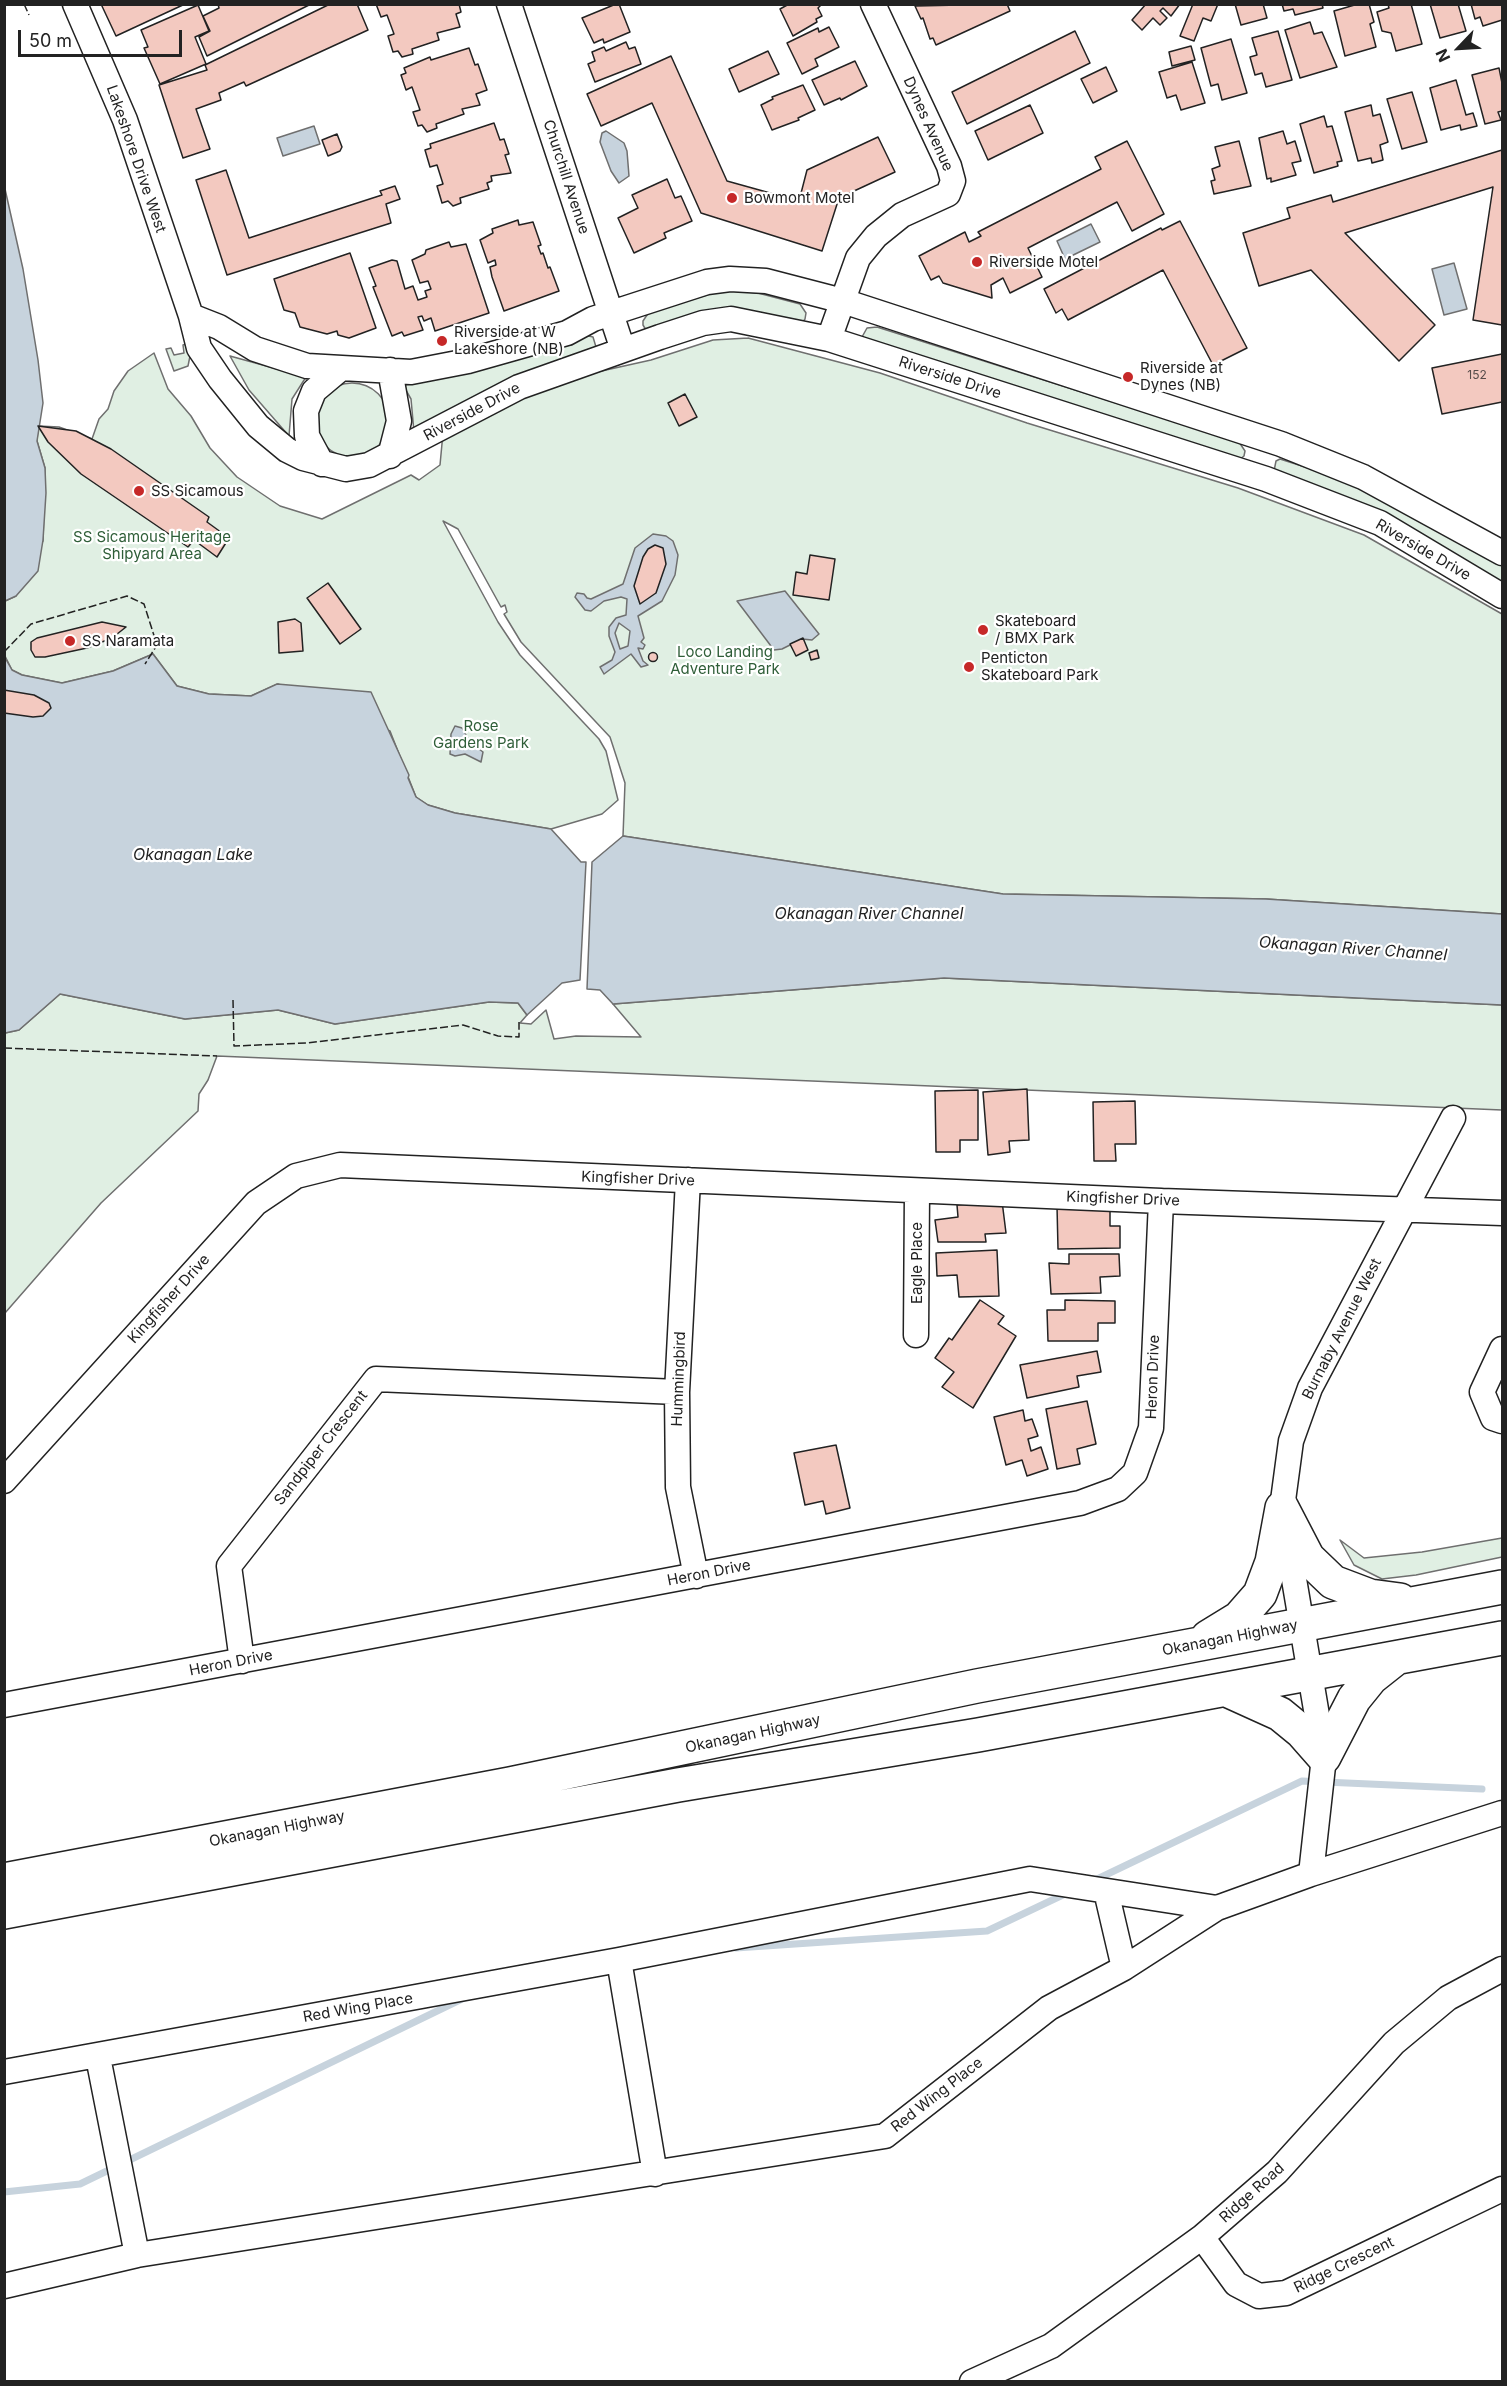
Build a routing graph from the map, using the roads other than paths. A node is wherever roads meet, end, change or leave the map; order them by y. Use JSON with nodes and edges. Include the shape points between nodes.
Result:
{"nodes":[{"id":1,"x":75,"y":4,"type":"edge"},
{"id":2,"x":509,"y":4,"type":"edge"},
{"id":3,"x":873,"y":4,"type":"edge"},
{"id":4,"x":843,"y":301,"type":"junction"},
{"id":5,"x":610,"y":313,"type":"junction"},
{"id":6,"x":191,"y":316,"type":"junction"},
{"id":7,"x":829,"y":339,"type":"junction"},
{"id":8,"x":623,"y":350,"type":"junction"},
{"id":9,"x":339,"y":370,"type":"junction"},
{"id":10,"x":390,"y":370,"type":"junction"},
{"id":11,"x":390,"y":456,"type":"junction"},
{"id":12,"x":322,"y":464,"type":"junction"},
{"id":13,"x":1503,"y":553,"type":"edge"},
{"id":14,"x":1503,"y":596,"type":"edge"},
{"id":15,"x":1453,"y":1118,"type":"dead end"},
{"id":16,"x":688,"y":1180,"type":"junction"},
{"id":17,"x":917,"y":1191,"type":"junction"},
{"id":18,"x":1161,"y":1201,"type":"junction"},
{"id":19,"x":1404,"y":1210,"type":"junction"},
{"id":20,"x":1503,"y":1213,"type":"edge"},
{"id":21,"x":916,"y":1335,"type":"dead end"},
{"id":22,"x":1503,"y":1349,"type":"edge"},
{"id":23,"x":677,"y":1392,"type":"junction"},
{"id":24,"x":1503,"y":1421,"type":"edge"},
{"id":25,"x":4,"y":1481,"type":"edge"},
{"id":26,"x":1282,"y":1508,"type":"junction"},
{"id":27,"x":696,"y":1575,"type":"junction"},
{"id":28,"x":1503,"y":1587,"type":"edge"},
{"id":29,"x":1420,"y":1602,"type":"junction"},
{"id":30,"x":1301,"y":1624,"type":"junction"},
{"id":31,"x":1503,"y":1638,"type":"edge"},
{"id":32,"x":1197,"y":1644,"type":"junction"},
{"id":33,"x":1395,"y":1659,"type":"junction"},
{"id":34,"x":242,"y":1661,"type":"junction"},
{"id":35,"x":1311,"y":1675,"type":"junction"},
{"id":36,"x":1227,"y":1690,"type":"junction"},
{"id":37,"x":4,"y":1705,"type":"edge"},
{"id":38,"x":1324,"y":1757,"type":"junction"},
{"id":39,"x":1503,"y":1813,"type":"edge"},
{"id":40,"x":1311,"y":1874,"type":"junction"},
{"id":41,"x":4,"y":1880,"type":"edge"},
{"id":42,"x":1106,"y":1891,"type":"junction"},
{"id":43,"x":1217,"y":1908,"type":"junction"},
{"id":44,"x":4,"y":1912,"type":"edge"},
{"id":45,"x":619,"y":1960,"type":"junction"},
{"id":46,"x":1124,"y":1968,"type":"junction"},
{"id":47,"x":1503,"y":1969,"type":"edge"},
{"id":48,"x":98,"y":2056,"type":"junction"},
{"id":49,"x":4,"y":2072,"type":"edge"},
{"id":50,"x":656,"y":2174,"type":"junction"},
{"id":51,"x":1503,"y":2189,"type":"edge"},
{"id":52,"x":1202,"y":2237,"type":"junction"},
{"id":53,"x":137,"y":2255,"type":"junction"},
{"id":54,"x":4,"y":2286,"type":"edge"},
{"id":55,"x":972,"y":2382,"type":"edge"}],
"edges":[{"from":1,"to":6,"type":"street","name":"Lakeshore Drive West","via":[[125,120]]},
{"from":2,"to":5,"type":"street","name":"Churchill Avenue"},
{"from":3,"to":4,"type":"street","name":"Dynes Avenue","via":[[953,181],[948,194],[902,215],[876,236],[858,258]]},
{"from":4,"to":5,"type":"street","via":[[766,281],[730,279],[706,282]]},
{"from":4,"to":7,"type":"street","name":"Dynes Avenue"},
{"from":4,"to":13,"type":"street","via":[[1281,444],[1363,477]]},
{"from":5,"to":8,"type":"street","name":"Churchill Avenue"},
{"from":5,"to":10,"type":"street","via":[[567,333],[508,350],[411,372]]},
{"from":6,"to":9,"type":"street","via":[[219,327],[255,349]]},
{"from":6,"to":12,"type":"street","name":"Lakeshore Drive West","via":[[199,348],[258,426],[287,450]]},
{"from":7,"to":8,"type":"street","name":"Riverside Drive","via":[[731,319],[703,323]]},
{"from":7,"to":14,"type":"street","name":"Riverside Drive","via":[[1330,503],[1380,523]]},
{"from":8,"to":11,"type":"street","name":"Riverside Drive","via":[[501,395]]},
{"from":9,"to":10,"type":"street"},
{"from":9,"to":12,"type":"street","via":[[314,392],[306,411],[307,436]]},
{"from":10,"to":11,"type":"street","via":[[399,421]]},
{"from":11,"to":12,"type":"street","name":"Lakeshore Drive West","via":[[346,469]]},
{"from":15,"to":19,"type":"street","name":"Burnaby Avenue West"},
{"from":16,"to":17,"type":"street","name":"Kingfisher Drive"},
{"from":16,"to":23,"type":"street","name":"Hummingbird"},
{"from":16,"to":25,"type":"street","name":"Kingfisher Drive","via":[[340,1165],[296,1176],[256,1203]]},
{"from":17,"to":18,"type":"street","name":"Kingfisher Drive"},
{"from":17,"to":21,"type":"street","name":"Eagle Place"},
{"from":18,"to":19,"type":"street","name":"Kingfisher Drive"},
{"from":18,"to":27,"type":"street","name":"Heron Drive","via":[[1151,1428],[1135,1473],[1118,1489],[1080,1503]]},
{"from":19,"to":20,"type":"street","name":"Kingfisher Drive"},
{"from":19,"to":26,"type":"street","name":"Burnaby Avenue West","via":[[1310,1388],[1291,1441]]},
{"from":22,"to":24,"type":"street","via":[[1482,1392],[1493,1418]]},
{"from":23,"to":27,"type":"street","name":"Hummingbird","via":[[678,1487]]},
{"from":23,"to":34,"type":"street","name":"Sandpiper Crescent","via":[[376,1379],[229,1566]]},
{"from":26,"to":29,"type":"highway","via":[[1308,1558],[1333,1582],[1370,1596]]},
{"from":26,"to":30,"type":"street","name":"Burnaby Avenue West"},
{"from":26,"to":32,"type":"highway","via":[[1272,1562],[1260,1594],[1239,1618]]},
{"from":27,"to":34,"type":"street","name":"Heron Drive"},
{"from":28,"to":29,"type":"highway","name":"Okanagan Highway"},
{"from":29,"to":30,"type":"highway","name":"Okanagan Highway"},
{"from":30,"to":32,"type":"highway","name":"Okanagan Highway"},
{"from":30,"to":35,"type":"street","name":"Burnaby Avenue West"},
{"from":31,"to":33,"type":"highway","name":"Okanagan Highway"},
{"from":32,"to":41,"type":"highway","name":"Okanagan Highway","via":[[521,1782]]},
{"from":33,"to":35,"type":"highway","name":"Okanagan Highway"},
{"from":33,"to":38,"type":"highway","via":[[1371,1678],[1354,1699]]},
{"from":34,"to":37,"type":"street","name":"Heron Drive"},
{"from":35,"to":36,"type":"highway","name":"Okanagan Highway"},
{"from":35,"to":38,"type":"street","name":"Burnaby Avenue West"},
{"from":36,"to":38,"type":"highway","via":[[1280,1714]]},
{"from":36,"to":44,"type":"highway","name":"Okanagan Highway","via":[[678,1785]]},
{"from":38,"to":40,"type":"street","name":"Burnaby Avenue West"},
{"from":39,"to":40,"type":"street"},
{"from":40,"to":43,"type":"street"},
{"from":42,"to":43,"type":"street","name":"Red Wing Place"},
{"from":42,"to":45,"type":"street","name":"Red Wing Place","via":[[1030,1879]]},
{"from":42,"to":46,"type":"street"},
{"from":43,"to":46,"type":"street","name":"Red Wing Place"},
{"from":45,"to":48,"type":"street","name":"Red Wing Place"},
{"from":45,"to":50,"type":"street"},
{"from":46,"to":50,"type":"street","name":"Red Wing Place","via":[[1048,2008],[885,2136]]},
{"from":47,"to":52,"type":"street","name":"Ridge Road","via":[[1448,1998],[1394,2043],[1277,2172]]},
{"from":48,"to":49,"type":"street","name":"Red Wing Place"},
{"from":48,"to":53,"type":"street"},
{"from":50,"to":53,"type":"street","name":"Red Wing Place"},
{"from":51,"to":52,"type":"street","name":"Ridge Crescent","via":[[1286,2293],[1258,2296],[1236,2284]]},
{"from":52,"to":55,"type":"street","name":"Ridge Road","via":[[1051,2346]]},
{"from":53,"to":54,"type":"street","name":"Red Wing Place"}]}
